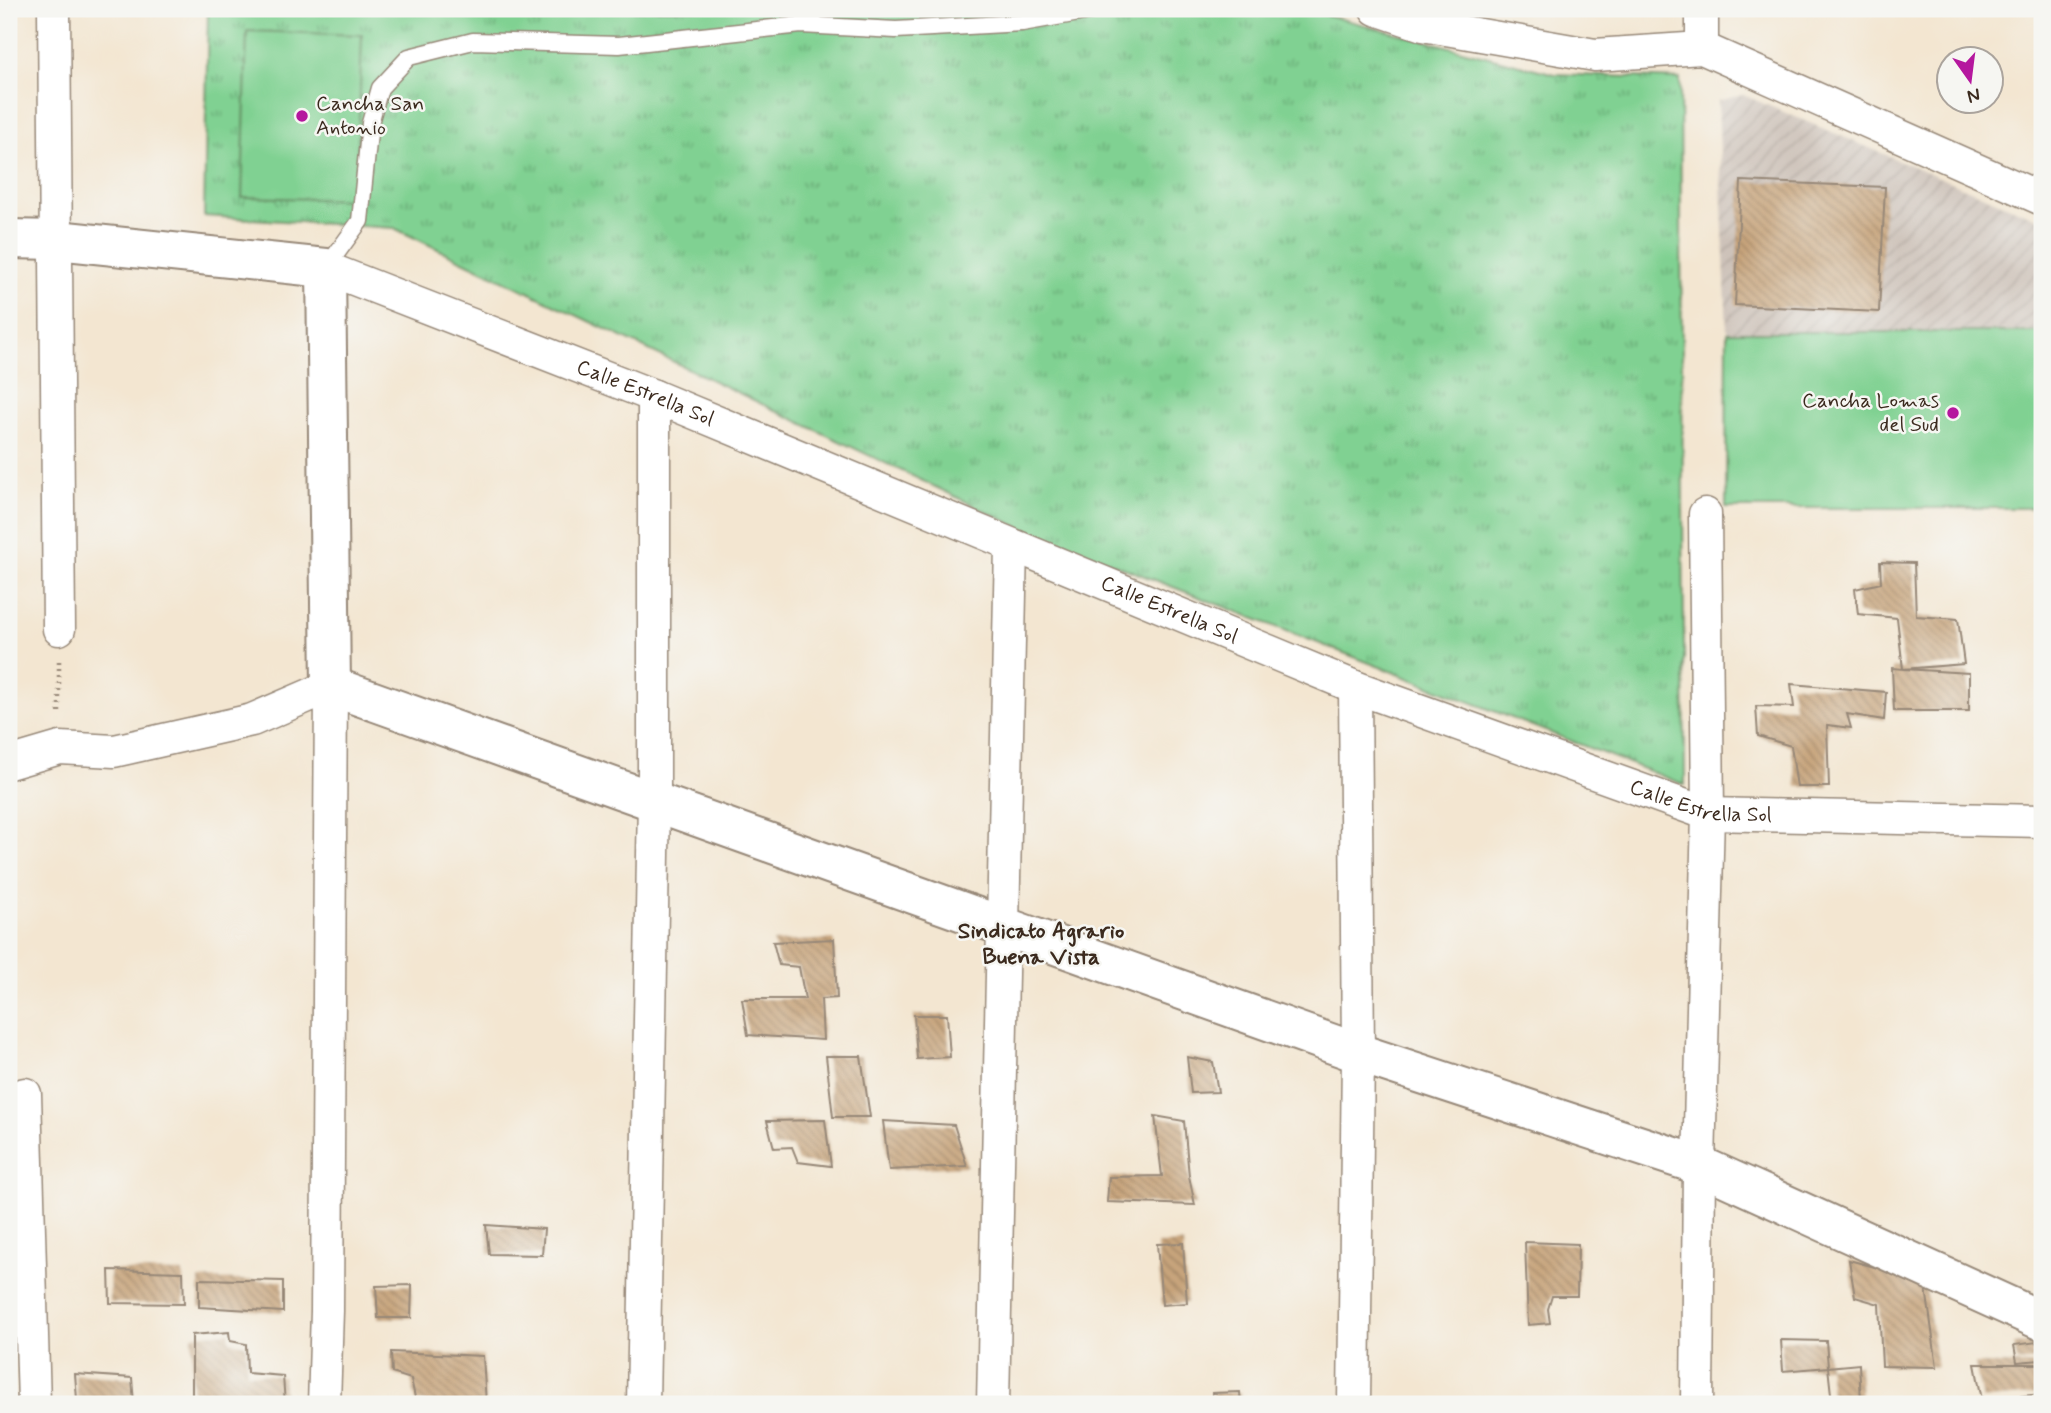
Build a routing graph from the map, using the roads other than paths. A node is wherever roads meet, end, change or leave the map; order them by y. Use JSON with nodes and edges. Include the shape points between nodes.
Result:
{"nodes":[{"id":1,"x":54,"y":9,"type":"edge"},
{"id":2,"x":1102,"y":9,"type":"edge"},
{"id":3,"x":1377,"y":9,"type":"edge"},
{"id":4,"x":1702,"y":9,"type":"edge"},
{"id":5,"x":1702,"y":48,"type":"junction"},
{"id":6,"x":2042,"y":198,"type":"edge"},
{"id":7,"x":9,"y":239,"type":"edge"},
{"id":8,"x":57,"y":240,"type":"junction"},
{"id":9,"x":326,"y":268,"type":"junction"},
{"id":10,"x":654,"y":396,"type":"junction"},
{"id":11,"x":1705,"y":514,"type":"dead end"},
{"id":12,"x":1011,"y":545,"type":"junction"},
{"id":13,"x":59,"y":629,"type":"road end"},
{"id":14,"x":331,"y":686,"type":"junction"},
{"id":15,"x":1355,"y":687,"type":"junction"},
{"id":16,"x":9,"y":763,"type":"edge"},
{"id":17,"x":654,"y":800,"type":"junction"},
{"id":18,"x":1708,"y":814,"type":"junction"},
{"id":19,"x":2042,"y":821,"type":"edge"},
{"id":20,"x":1002,"y":926,"type":"junction"},
{"id":21,"x":1358,"y":1052,"type":"junction"},
{"id":22,"x":9,"y":1099,"type":"edge"},
{"id":23,"x":1699,"y":1165,"type":"junction"},
{"id":24,"x":2042,"y":1321,"type":"edge"},
{"id":25,"x":34,"y":1404,"type":"edge"},
{"id":26,"x":324,"y":1404,"type":"edge"},
{"id":27,"x":643,"y":1404,"type":"edge"},
{"id":28,"x":993,"y":1404,"type":"edge"},
{"id":29,"x":1354,"y":1404,"type":"edge"},
{"id":30,"x":1697,"y":1404,"type":"edge"}],
"edges":[{"from":1,"to":8,"type":"street"},
{"from":2,"to":9,"type":"lane","via":[[1022,23],[896,30],[801,25],[620,45],[473,41],[409,57],[380,88],[370,123],[360,221]]},
{"from":3,"to":5,"type":"street","via":[[1423,26],[1595,55]]},
{"from":4,"to":5,"type":"street"},
{"from":5,"to":6,"type":"street"},
{"from":7,"to":8,"type":"street"},
{"from":8,"to":9,"type":"street"},
{"from":8,"to":13,"type":"street"},
{"from":9,"to":10,"type":"street","name":"Calle Estrella Sol"},
{"from":9,"to":14,"type":"street"},
{"from":10,"to":12,"type":"street","name":"Calle Estrella Sol"},
{"from":10,"to":17,"type":"street"},
{"from":11,"to":18,"type":"street"},
{"from":12,"to":15,"type":"street","name":"Calle Estrella Sol"},
{"from":12,"to":20,"type":"street"},
{"from":14,"to":16,"type":"street","via":[[252,720],[114,751],[60,748]]},
{"from":14,"to":17,"type":"street"},
{"from":14,"to":26,"type":"street"},
{"from":15,"to":18,"type":"street","name":"Calle Estrella Sol"},
{"from":15,"to":21,"type":"street"},
{"from":17,"to":20,"type":"street"},
{"from":17,"to":27,"type":"street"},
{"from":18,"to":19,"type":"street","name":"Calle Estrella Sol"},
{"from":18,"to":23,"type":"street"},
{"from":20,"to":21,"type":"street"},
{"from":20,"to":28,"type":"street"},
{"from":21,"to":23,"type":"street"},
{"from":21,"to":29,"type":"street"},
{"from":22,"to":25,"type":"street","via":[[25,1094]]},
{"from":23,"to":24,"type":"street"},
{"from":23,"to":30,"type":"street"}]}
